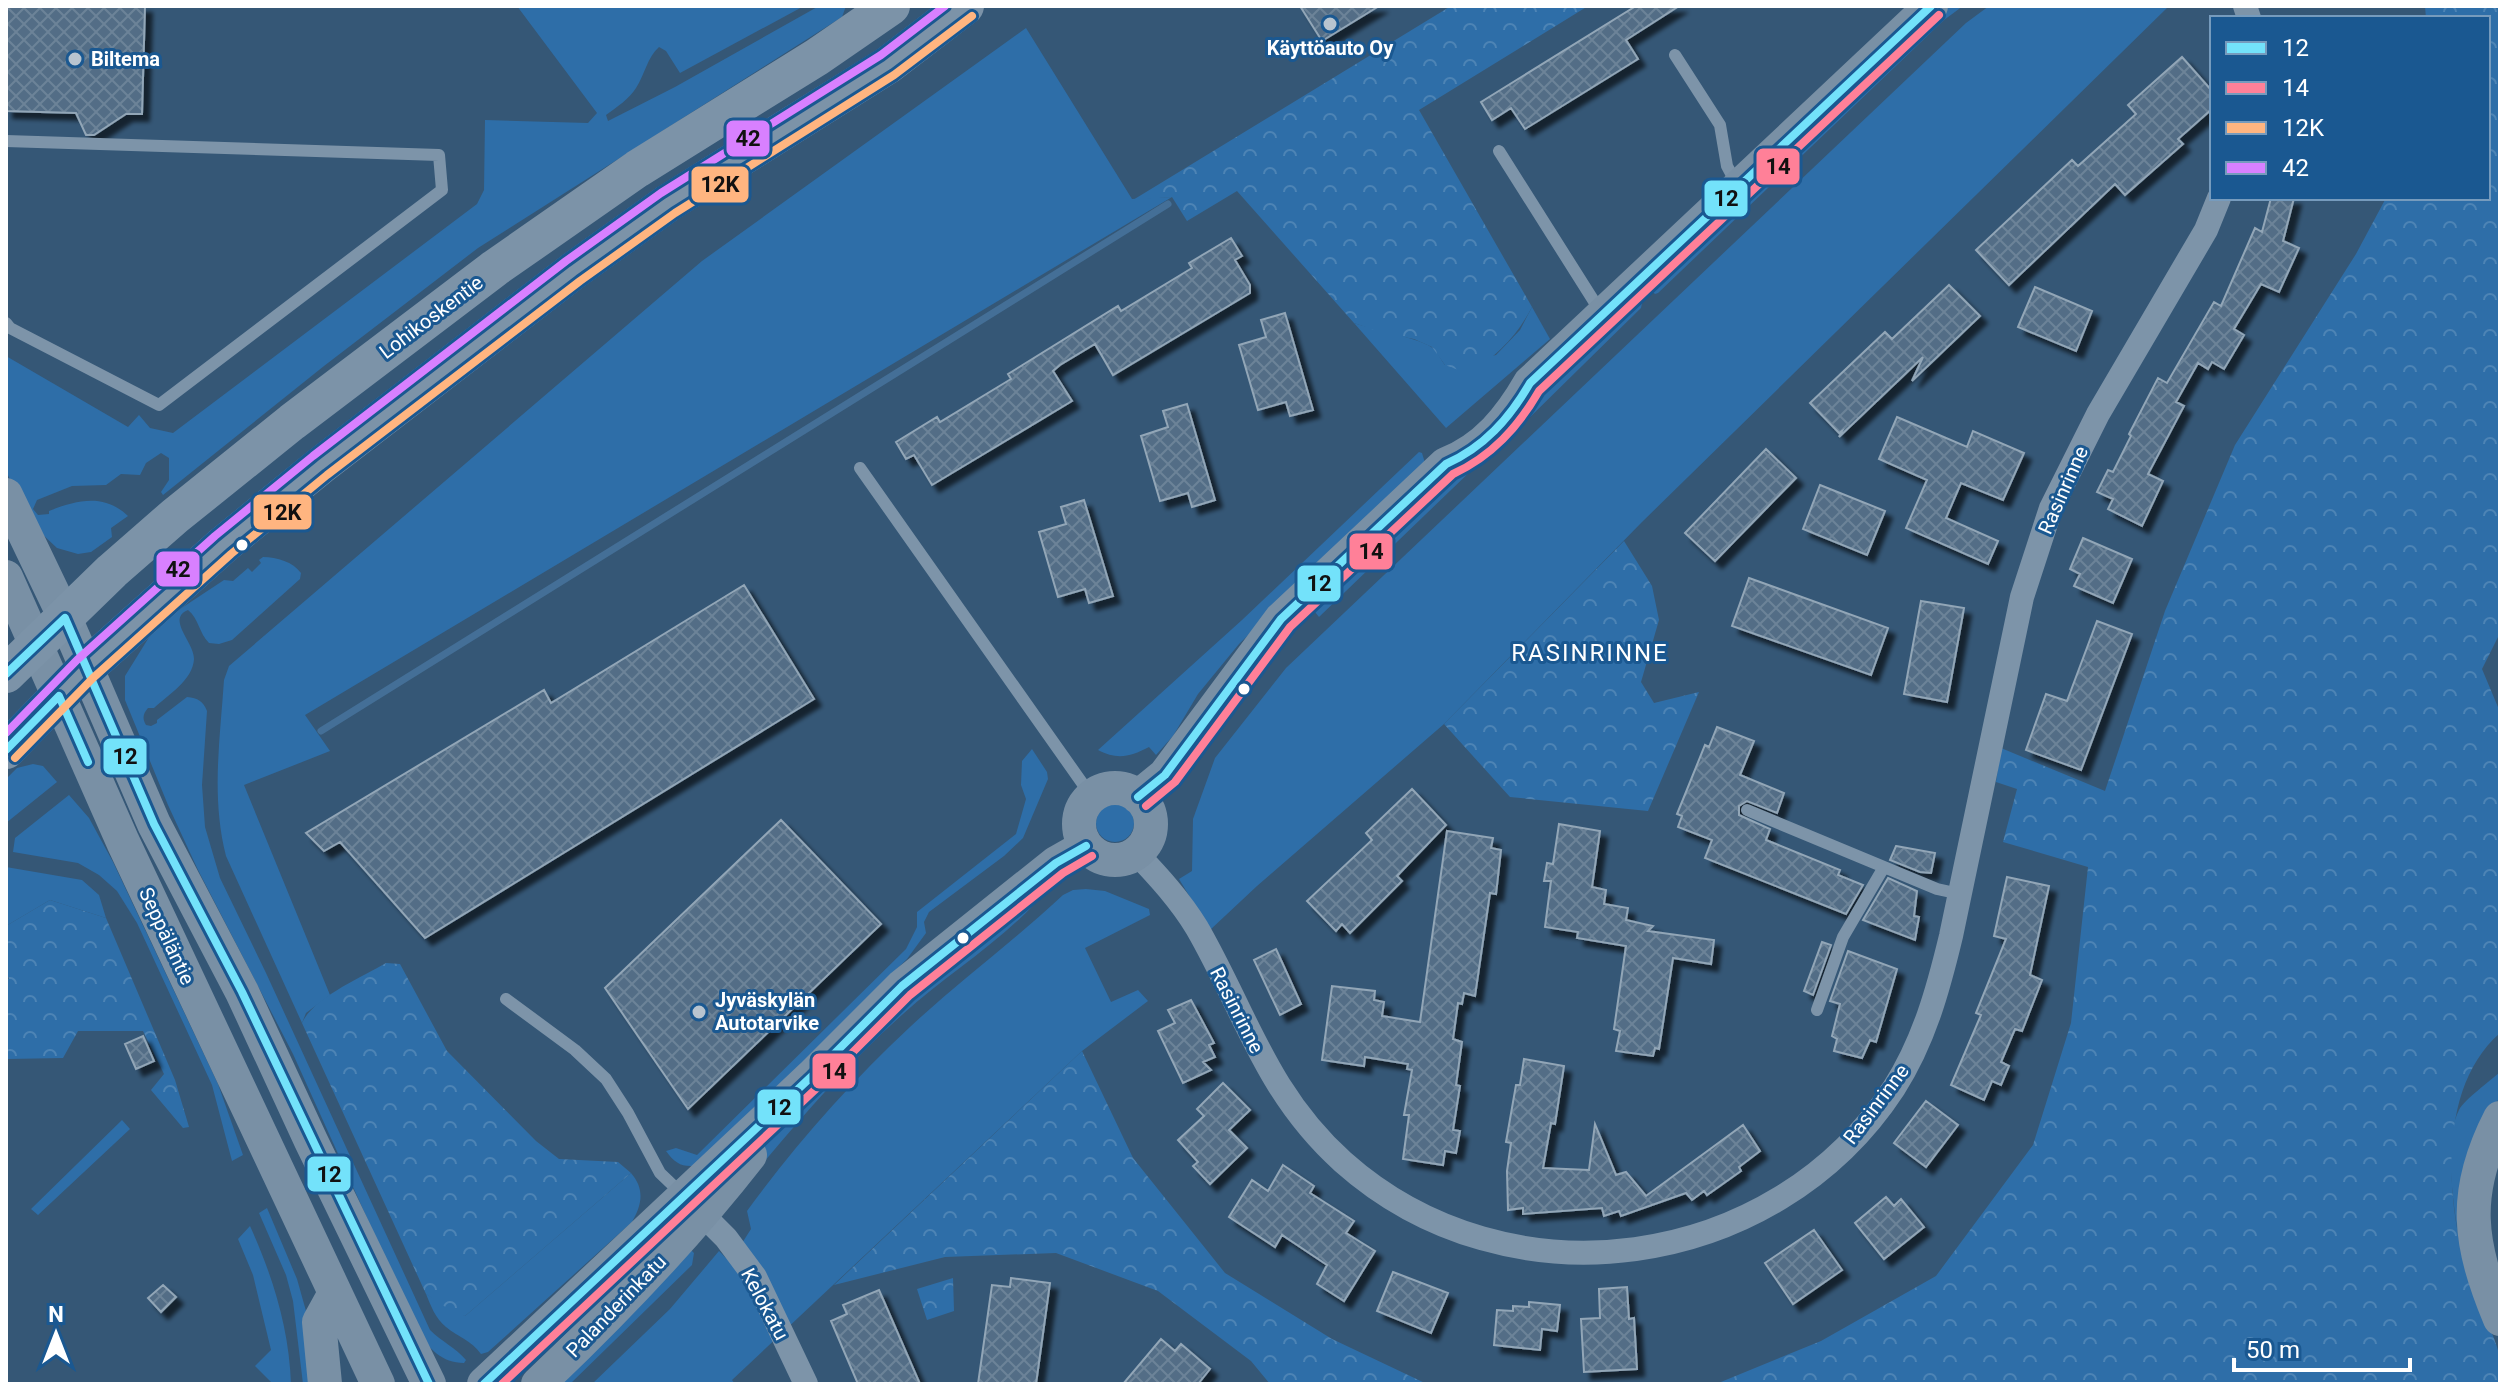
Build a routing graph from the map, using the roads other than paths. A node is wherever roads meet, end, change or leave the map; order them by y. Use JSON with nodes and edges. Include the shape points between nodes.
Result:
{"nodes":[{"id":1,"x":891,"y":6,"type":"edge"},
{"id":2,"x":965,"y":6,"type":"edge"},
{"id":3,"x":1931,"y":6,"type":"edge"},
{"id":4,"x":1675,"y":55,"type":"dead end"},
{"id":5,"x":6,"y":141,"type":"edge"},
{"id":6,"x":1499,"y":151,"type":"dead end"},
{"id":7,"x":1739,"y":187,"type":"junction"},
{"id":8,"x":2218,"y":200,"type":"edge"},
{"id":9,"x":1602,"y":315,"type":"junction"},
{"id":10,"x":6,"y":323,"type":"edge"},
{"id":11,"x":860,"y":468,"type":"dead end"},
{"id":12,"x":6,"y":495,"type":"edge"},
{"id":13,"x":6,"y":577,"type":"edge"},
{"id":14,"x":65,"y":618,"type":"junction"},
{"id":15,"x":36,"y":644,"type":"junction"},
{"id":16,"x":85,"y":669,"type":"junction"},
{"id":17,"x":6,"y":674,"type":"edge"},
{"id":18,"x":59,"y":696,"type":"junction"},
{"id":19,"x":6,"y":750,"type":"edge"},
{"id":20,"x":1092,"y":797,"type":"junction"},
{"id":21,"x":1138,"y":797,"type":"junction"},
{"id":22,"x":1747,"y":810,"type":"dead end"},
{"id":23,"x":1086,"y":846,"type":"junction"},
{"id":24,"x":1136,"y":853,"type":"junction"},
{"id":25,"x":1884,"y":867,"type":"junction"},
{"id":26,"x":1960,"y":894,"type":"junction"},
{"id":27,"x":506,"y":999,"type":"dead end"},
{"id":28,"x":1817,"y":1010,"type":"dead end"},
{"id":29,"x":2500,"y":1118,"type":"edge"},
{"id":30,"x":693,"y":1205,"type":"junction"},
{"id":31,"x":335,"y":1293,"type":"junction"},
{"id":32,"x":2500,"y":1319,"type":"edge"},
{"id":33,"x":325,"y":1384,"type":"edge"},
{"id":34,"x":378,"y":1384,"type":"edge"},
{"id":35,"x":429,"y":1384,"type":"edge"},
{"id":36,"x":484,"y":1384,"type":"edge"},
{"id":37,"x":538,"y":1384,"type":"edge"},
{"id":38,"x":806,"y":1384,"type":"edge"}],
"edges":[{"from":1,"to":14,"type":"main road","name":"Lohikoskentie","via":[[637,169],[495,268],[175,516]]},
{"from":2,"to":16,"type":"main road","via":[[888,65],[668,203],[560,281],[223,545]]},
{"from":3,"to":7,"type":"street"},
{"from":4,"to":7,"type":"lane","via":[[1720,125],[1727,166]]},
{"from":5,"to":10,"type":"lane","via":[[439,155],[442,190],[159,405]]},
{"from":6,"to":9,"type":"lane"},
{"from":7,"to":9,"type":"street"},
{"from":8,"to":26,"type":"street","name":"Rasinrinne","via":[[2051,508],[2022,597]]},
{"from":9,"to":21,"type":"street","via":[[1530,383],[1514,412],[1492,435],[1446,464],[1281,619],[1165,775]]},
{"from":11,"to":20,"type":"lane"},
{"from":12,"to":14,"type":"street","name":"Seppäläntie"},
{"from":13,"to":15,"type":"street","name":"Seppäläntie"},
{"from":14,"to":15,"type":"main road","name":"Lohikoskentie"},
{"from":14,"to":16,"type":"street","name":"Seppäläntie"},
{"from":15,"to":17,"type":"main road","name":"Lohikoskentie"},
{"from":15,"to":18,"type":"street","name":"Seppäläntie"},
{"from":16,"to":18,"type":"main road"},
{"from":16,"to":35,"type":"street","name":"Seppäläntie","via":[[154,824],[242,992]]},
{"from":18,"to":19,"type":"main road"},
{"from":18,"to":31,"type":"street","name":"Seppäläntie"},
{"from":20,"to":21,"type":"street","via":[[1115,788]]},
{"from":20,"to":23,"type":"street","via":[[1080,815]]},
{"from":21,"to":24,"type":"street","via":[[1151,825]]},
{"from":22,"to":25,"type":"lane"},
{"from":23,"to":24,"type":"street","via":[[1104,858]]},
{"from":23,"to":30,"type":"street","name":"Palanderinkatu","via":[[1056,863],[902,986]]},
{"from":24,"to":26,"type":"street","name":"Rasinrinne","via":[[1196,927],[1266,1067],[1293,1107],[1344,1163],[1427,1216],[1490,1240],[1554,1252],[1631,1251],[1699,1236],[1770,1205],[1832,1159],[1878,1110],[1911,1059],[1937,992]]},
{"from":25,"to":26,"type":"lane"},
{"from":25,"to":28,"type":"lane","via":[[1843,937]]},
{"from":27,"to":30,"type":"lane","via":[[606,1079],[660,1173]]},
{"from":29,"to":32,"type":"street","via":[[2477,1177],[2472,1209],[2479,1264]]},
{"from":30,"to":36,"type":"street","name":"Palanderinkatu"},
{"from":30,"to":37,"type":"street","name":"Palanderinkatu","via":[[616,1309]]},
{"from":30,"to":38,"type":"street","name":"Kelokatu","via":[[755,1277]]},
{"from":31,"to":33,"type":"street","via":[[319,1322]]},
{"from":31,"to":34,"type":"street","name":"Seppäläntie"}]}
